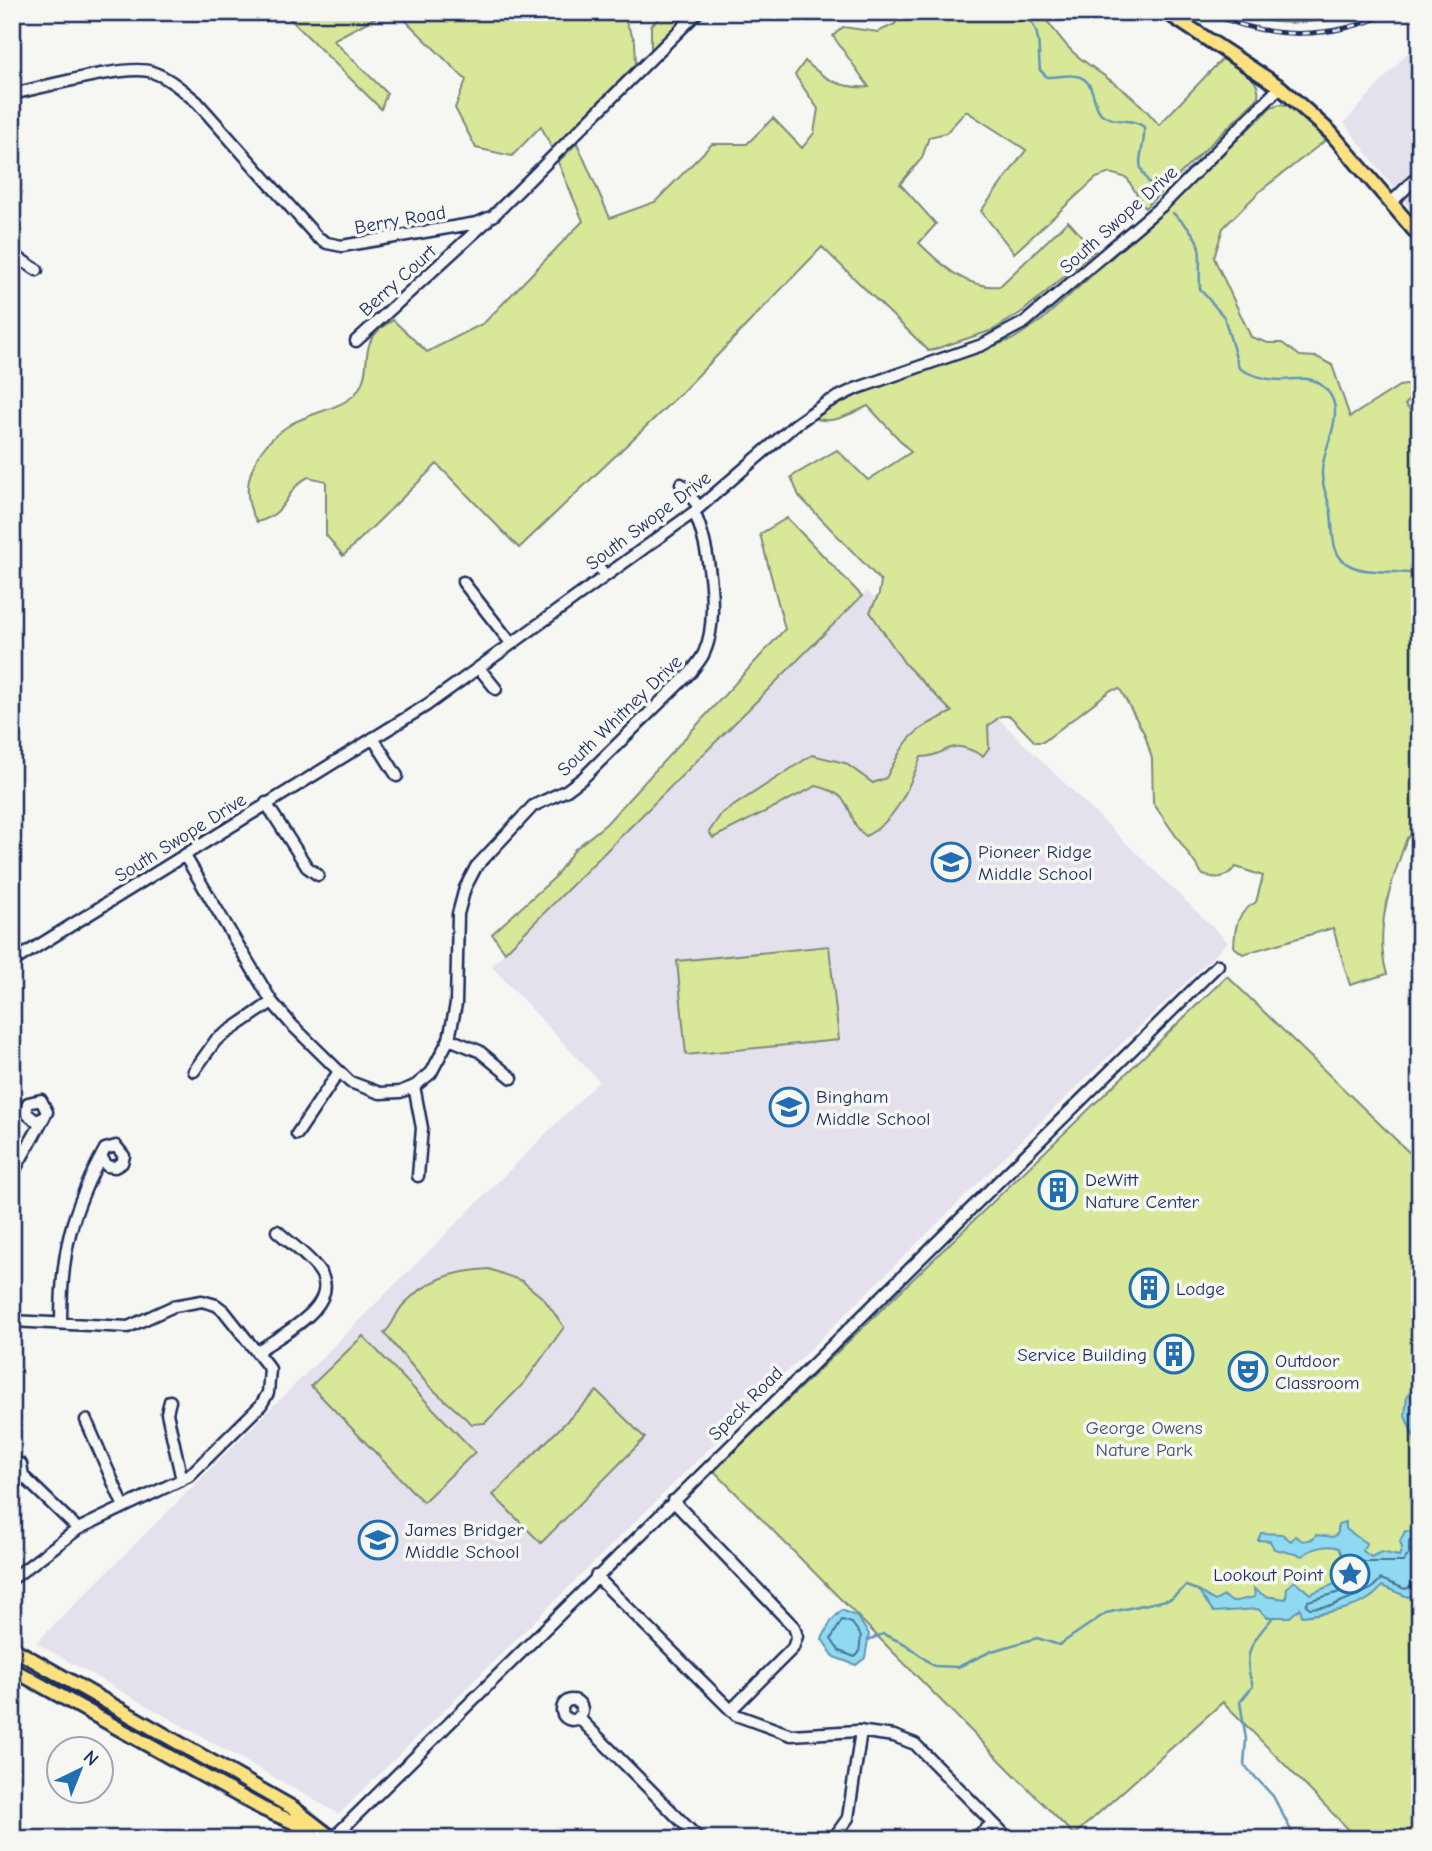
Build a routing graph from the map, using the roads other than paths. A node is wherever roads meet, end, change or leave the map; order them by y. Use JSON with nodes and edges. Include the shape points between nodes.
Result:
{"nodes":[{"id":1,"x":698,"y":12,"type":"edge"},
{"id":2,"x":1166,"y":12,"type":"edge"},
{"id":3,"x":1280,"y":87,"type":"junction"},
{"id":4,"x":12,"y":94,"type":"edge"},
{"id":5,"x":1420,"y":174,"type":"edge"},
{"id":6,"x":1392,"y":202,"type":"junction"},
{"id":7,"x":493,"y":216,"type":"junction"},
{"id":8,"x":1420,"y":237,"type":"edge"},
{"id":9,"x":12,"y":254,"type":"edge"},
{"id":10,"x":37,"y":270,"type":"dead end"},
{"id":11,"x":356,"y":341,"type":"dead end"},
{"id":12,"x":681,"y":484,"type":"dead end"},
{"id":13,"x":696,"y":509,"type":"junction"},
{"id":14,"x":595,"y":562,"type":"dead end"},
{"id":15,"x":605,"y":575,"type":"junction"},
{"id":16,"x":463,"y":582,"type":"dead end"},
{"id":17,"x":511,"y":643,"type":"junction"},
{"id":18,"x":479,"y":668,"type":"junction"},
{"id":19,"x":496,"y":689,"type":"dead end"},
{"id":20,"x":373,"y":738,"type":"junction"},
{"id":21,"x":397,"y":776,"type":"dead end"},
{"id":22,"x":266,"y":803,"type":"junction"},
{"id":23,"x":185,"y":856,"type":"junction"},
{"id":24,"x":318,"y":875,"type":"dead end"},
{"id":25,"x":12,"y":962,"type":"edge"},
{"id":26,"x":1218,"y":965,"type":"dead end"},
{"id":27,"x":272,"y":1002,"type":"junction"},
{"id":28,"x":449,"y":1039,"type":"junction"},
{"id":29,"x":194,"y":1071,"type":"dead end"},
{"id":30,"x":338,"y":1073,"type":"junction"},
{"id":31,"x":512,"y":1078,"type":"dead end"},
{"id":32,"x":414,"y":1086,"type":"junction"},
{"id":33,"x":44,"y":1118,"type":"dead end"},
{"id":34,"x":297,"y":1133,"type":"dead end"},
{"id":35,"x":102,"y":1158,"type":"dead end"},
{"id":36,"x":12,"y":1175,"type":"edge"},
{"id":37,"x":418,"y":1177,"type":"dead end"},
{"id":38,"x":277,"y":1231,"type":"dead end"},
{"id":39,"x":12,"y":1321,"type":"edge"},
{"id":40,"x":61,"y":1323,"type":"junction"},
{"id":41,"x":258,"y":1352,"type":"junction"},
{"id":42,"x":170,"y":1401,"type":"dead end"},
{"id":43,"x":86,"y":1420,"type":"dead end"},
{"id":44,"x":21,"y":1464,"type":"dead end"},
{"id":45,"x":183,"y":1480,"type":"junction"},
{"id":46,"x":673,"y":1501,"type":"junction"},
{"id":47,"x":124,"y":1507,"type":"junction"},
{"id":48,"x":78,"y":1529,"type":"junction"},
{"id":49,"x":12,"y":1563,"type":"edge"},
{"id":50,"x":22,"y":1570,"type":"junction"},
{"id":51,"x":596,"y":1576,"type":"junction"},
{"id":52,"x":12,"y":1579,"type":"edge"},
{"id":53,"x":12,"y":1648,"type":"edge"},
{"id":54,"x":12,"y":1669,"type":"edge"},
{"id":55,"x":731,"y":1710,"type":"junction"},
{"id":56,"x":578,"y":1717,"type":"dead end"},
{"id":57,"x":861,"y":1731,"type":"junction"},
{"id":58,"x":993,"y":1823,"type":"junction"},
{"id":59,"x":332,"y":1839,"type":"edge"},
{"id":60,"x":699,"y":1839,"type":"edge"},
{"id":61,"x":833,"y":1839,"type":"edge"},
{"id":62,"x":974,"y":1839,"type":"edge"},
{"id":63,"x":1009,"y":1839,"type":"edge"}],
"edges":[{"from":1,"to":7,"type":"street","name":"Berry Road"},
{"from":2,"to":3,"type":"main road"},
{"from":3,"to":6,"type":"main road","via":[[1331,133]]},
{"from":3,"to":13,"type":"street","name":"South Swope Drive","via":[[1165,203],[1026,322],[982,345],[826,403]]},
{"from":4,"to":7,"type":"street","name":"Berry Road","via":[[119,72],[149,71],[174,83],[197,103],[327,243],[342,246],[477,223]]},
{"from":5,"to":6,"type":"street"},
{"from":6,"to":8,"type":"main road"},
{"from":7,"to":11,"type":"street","name":"Berry Court"},
{"from":9,"to":10,"type":"street"},
{"from":12,"to":13,"type":"street","name":"South Whitney Drive"},
{"from":13,"to":15,"type":"street","name":"South Swope Drive"},
{"from":13,"to":28,"type":"street","name":"South Whitney Drive","via":[[709,582],[710,633],[704,654],[583,779],[533,806],[475,867],[458,914],[456,1004]]},
{"from":14,"to":15,"type":"street"},
{"from":15,"to":17,"type":"street","name":"South Swope Drive"},
{"from":16,"to":17,"type":"street"},
{"from":17,"to":18,"type":"street","name":"South Swope Drive"},
{"from":18,"to":19,"type":"street"},
{"from":18,"to":20,"type":"street","name":"South Swope Drive"},
{"from":20,"to":21,"type":"street"},
{"from":20,"to":22,"type":"street","name":"South Swope Drive"},
{"from":22,"to":23,"type":"street","name":"South Swope Drive"},
{"from":22,"to":24,"type":"street","via":[[307,867]]},
{"from":23,"to":25,"type":"street","name":"South Swope Drive"},
{"from":23,"to":27,"type":"street"},
{"from":26,"to":46,"type":"street","name":"Speck Road"},
{"from":27,"to":29,"type":"street","via":[[216,1040]]},
{"from":27,"to":30,"type":"street"},
{"from":28,"to":31,"type":"street","via":[[479,1051]]},
{"from":28,"to":32,"type":"street","name":"South Whitney Drive","via":[[431,1073]]},
{"from":30,"to":32,"type":"street","via":[[361,1088],[380,1093]]},
{"from":30,"to":34,"type":"street"},
{"from":32,"to":37,"type":"street","via":[[422,1128]]},
{"from":33,"to":36,"type":"street"},
{"from":35,"to":40,"type":"street","via":[[82,1193],[67,1240]]},
{"from":38,"to":41,"type":"street","via":[[317,1267],[326,1290],[317,1307]]},
{"from":39,"to":40,"type":"street"},
{"from":40,"to":41,"type":"street","via":[[128,1328],[174,1306],[202,1301],[224,1311]]},
{"from":41,"to":45,"type":"street","via":[[271,1378],[261,1405]]},
{"from":42,"to":45,"type":"street","via":[[166,1413]]},
{"from":43,"to":47,"type":"street"},
{"from":44,"to":48,"type":"street","via":[[23,1476]]},
{"from":45,"to":47,"type":"street"},
{"from":46,"to":51,"type":"street","name":"Speck Road"},
{"from":46,"to":55,"type":"street","via":[[794,1626],[797,1636],[793,1648]]},
{"from":47,"to":48,"type":"street"},
{"from":48,"to":50,"type":"street"},
{"from":49,"to":50,"type":"street"},
{"from":50,"to":52,"type":"street"},
{"from":51,"to":55,"type":"street"},
{"from":51,"to":59,"type":"street","name":"Speck Road"},
{"from":53,"to":59,"type":"main road","via":[[293,1808]]},
{"from":54,"to":59,"type":"main road","via":[[263,1809]]},
{"from":55,"to":57,"type":"street","via":[[791,1735]]},
{"from":56,"to":60,"type":"street"},
{"from":57,"to":58,"type":"street","via":[[915,1744]]},
{"from":57,"to":61,"type":"street","via":[[848,1818]]},
{"from":58,"to":62,"type":"street"},
{"from":58,"to":63,"type":"street"}]}
